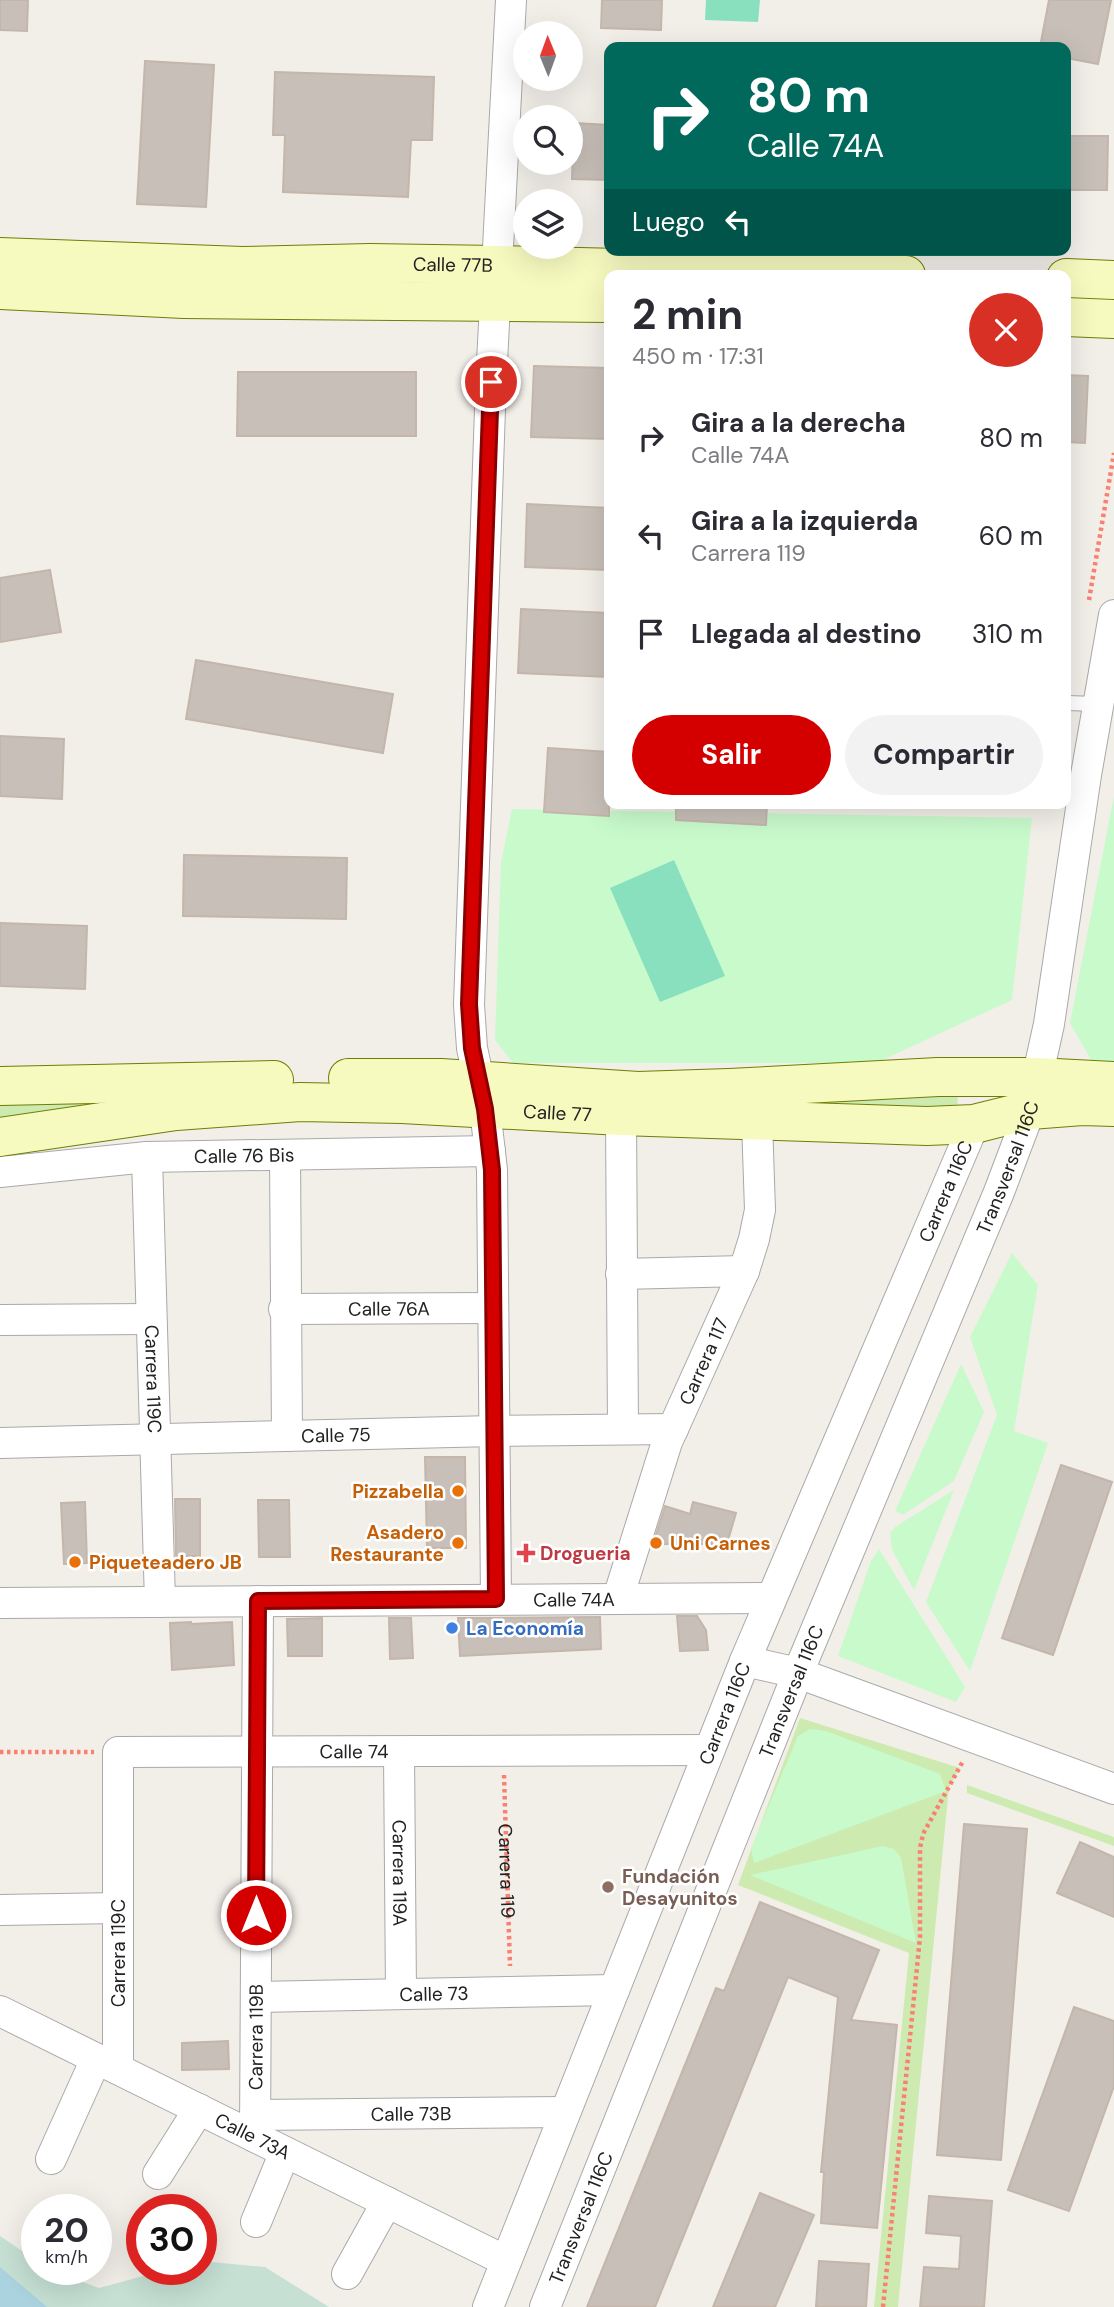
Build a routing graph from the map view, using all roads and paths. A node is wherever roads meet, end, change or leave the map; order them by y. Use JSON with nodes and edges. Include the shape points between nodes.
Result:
{"nodes":[{"id":1,"x":511,"y":0,"type":"edge"},
{"id":2,"x":0,"y":257,"type":"edge"},
{"id":3,"x":1071,"y":278,"type":"edge"},
{"id":4,"x":1114,"y":280,"type":"edge"},
{"id":5,"x":604,"y":281,"type":"edge"},
{"id":6,"x":496,"y":283,"type":"junction"},
{"id":7,"x":0,"y":290,"type":"edge"},
{"id":8,"x":604,"y":302,"type":"edge"},
{"id":9,"x":1071,"y":317,"type":"edge"},
{"id":10,"x":1114,"y":318,"type":"edge"},
{"id":11,"x":1114,"y":615,"type":"edge"},
{"id":12,"x":1071,"y":703,"type":"edge"},
{"id":13,"x":1098,"y":704,"type":"junction"},
{"id":14,"x":1114,"y":1081,"type":"edge"},
{"id":15,"x":0,"y":1086,"type":"edge"},
{"id":16,"x":481,"y":1094,"type":"junction"},
{"id":17,"x":1033,"y":1094,"type":"junction"},
{"id":18,"x":1114,"y":1107,"type":"edge"},
{"id":19,"x":176,"y":1111,"type":"junction"},
{"id":20,"x":621,"y":1116,"type":"junction"},
{"id":21,"x":757,"y":1121,"type":"junction"},
{"id":22,"x":974,"y":1125,"type":"junction"},
{"id":23,"x":0,"y":1137,"type":"edge"},
{"id":24,"x":490,"y":1151,"type":"junction"},
{"id":25,"x":285,"y":1155,"type":"junction"},
{"id":26,"x":177,"y":1156,"type":"junction"},
{"id":27,"x":147,"y":1157,"type":"junction"},
{"id":28,"x":0,"y":1172,"type":"edge"},
{"id":29,"x":744,"y":1271,"type":"junction"},
{"id":30,"x":621,"y":1274,"type":"junction"},
{"id":31,"x":492,"y":1308,"type":"junction"},
{"id":32,"x":284,"y":1309,"type":"junction"},
{"id":33,"x":151,"y":1319,"type":"junction"},
{"id":34,"x":0,"y":1320,"type":"edge"},
{"id":35,"x":623,"y":1429,"type":"junction"},
{"id":36,"x":673,"y":1429,"type":"junction"},
{"id":37,"x":494,"y":1431,"type":"junction"},
{"id":38,"x":287,"y":1436,"type":"junction"},
{"id":39,"x":156,"y":1439,"type":"junction"},
{"id":40,"x":0,"y":1443,"type":"edge"},
{"id":41,"x":618,"y":1598,"type":"junction"},
{"id":42,"x":771,"y":1598,"type":"junction"},
{"id":43,"x":496,"y":1599,"type":"junction"},
{"id":44,"x":258,"y":1601,"type":"junction"},
{"id":45,"x":160,"y":1602,"type":"junction"},
{"id":46,"x":0,"y":1603,"type":"edge"},
{"id":47,"x":745,"y":1661,"type":"junction"},
{"id":48,"x":798,"y":1674,"type":"junction"},
{"id":49,"x":974,"y":1737,"type":"junction"},
{"id":50,"x":709,"y":1750,"type":"junction"},
{"id":51,"x":0,"y":1752,"type":"edge"},
{"id":52,"x":118,"y":1752,"type":"junction"},
{"id":53,"x":257,"y":1752,"type":"junction"},
{"id":54,"x":399,"y":1752,"type":"junction"},
{"id":55,"x":504,"y":1752,"type":"junction"},
{"id":56,"x":1114,"y":1789,"type":"edge"},
{"id":57,"x":118,"y":1908,"type":"junction"},
{"id":58,"x":0,"y":1910,"type":"edge"},
{"id":59,"x":614,"y":1990,"type":"junction"},
{"id":60,"x":510,"y":1991,"type":"junction"},
{"id":61,"x":401,"y":1994,"type":"junction"},
{"id":62,"x":256,"y":1997,"type":"junction"},
{"id":63,"x":0,"y":2011,"type":"edge"},
{"id":64,"x":107,"y":2064,"type":"junction"},
{"id":65,"x":199,"y":2109,"type":"junction"},
{"id":66,"x":565,"y":2112,"type":"junction"},
{"id":67,"x":255,"y":2126,"type":"junction"},
{"id":68,"x":285,"y":2152,"type":"junction"},
{"id":69,"x":51,"y":2159,"type":"dead end"},
{"id":70,"x":158,"y":2174,"type":"dead end"},
{"id":71,"x":387,"y":2203,"type":"junction"},
{"id":72,"x":256,"y":2222,"type":"dead end"},
{"id":73,"x":506,"y":2261,"type":"junction"},
{"id":74,"x":347,"y":2274,"type":"dead end"},
{"id":75,"x":488,"y":2307,"type":"edge"},
{"id":76,"x":545,"y":2307,"type":"edge"},
{"id":77,"x":883,"y":2307,"type":"edge"}],
"edges":[{"from":1,"to":6,"type":"street"},
{"from":2,"to":6,"type":"street","name":"Calle 77B","via":[[242,266],[370,263]]},
{"from":3,"to":4,"type":"street"},
{"from":5,"to":6,"type":"street","name":"Calle 77B"},
{"from":6,"to":7,"type":"street","name":"Calle 77B","via":[[184,299]]},
{"from":6,"to":8,"type":"street","name":"Calle 77B"},
{"from":6,"to":16,"type":"street","via":[[469,1004]]},
{"from":9,"to":10,"type":"street"},
{"from":11,"to":13,"type":"street"},
{"from":12,"to":13,"type":"lane"},
{"from":13,"to":17,"type":"street","via":[[1049,1024]]},
{"from":14,"to":17,"type":"street","name":"Calle 77"},
{"from":15,"to":16,"type":"street","name":"Calle 77","via":[[409,1077]]},
{"from":16,"to":17,"type":"street","name":"Calle 77","via":[[938,1077]]},
{"from":16,"to":19,"type":"street","name":"Calle 77","via":[[402,1104],[300,1102]]},
{"from":16,"to":20,"type":"street","name":"Calle 77"},
{"from":16,"to":24,"type":"street"},
{"from":17,"to":18,"type":"street","name":"Calle 77","via":[[1082,1106]]},
{"from":17,"to":22,"type":"street","name":"Calle 77"},
{"from":17,"to":48,"type":"street","name":"Transversal 116C","via":[[999,1192]]},
{"from":19,"to":23,"type":"street","name":"Calle 77"},
{"from":19,"to":26,"type":"street"},
{"from":20,"to":21,"type":"street","name":"Calle 77"},
{"from":20,"to":30,"type":"street"},
{"from":21,"to":22,"type":"street","name":"Calle 77"},
{"from":21,"to":29,"type":"street","name":"Carrera 117","via":[[760,1210]]},
{"from":22,"to":42,"type":"street","name":"Carrera 116C"},
{"from":24,"to":25,"type":"street","name":"Calle 76 Bis"},
{"from":24,"to":31,"type":"street"},
{"from":25,"to":26,"type":"street","name":"Calle 76 Bis"},
{"from":25,"to":32,"type":"street"},
{"from":26,"to":27,"type":"street","name":"Calle 76 Bis"},
{"from":27,"to":28,"type":"street","name":"Calle 76 Bis"},
{"from":27,"to":33,"type":"street","name":"Carrera 119C"},
{"from":29,"to":30,"type":"street"},
{"from":29,"to":36,"type":"street","name":"Carrera 117"},
{"from":30,"to":35,"type":"street"},
{"from":31,"to":32,"type":"street","name":"Calle 76A"},
{"from":31,"to":37,"type":"street"},
{"from":32,"to":38,"type":"street"},
{"from":33,"to":34,"type":"street"},
{"from":33,"to":39,"type":"street","name":"Carrera 119C"},
{"from":35,"to":36,"type":"street","name":"Calle 75"},
{"from":35,"to":37,"type":"street","name":"Calle 75"},
{"from":36,"to":41,"type":"street","name":"Carrera 117"},
{"from":37,"to":38,"type":"street","name":"Calle 75"},
{"from":37,"to":43,"type":"street"},
{"from":38,"to":39,"type":"street","name":"Calle 75"},
{"from":39,"to":40,"type":"street","name":"Calle 75"},
{"from":39,"to":45,"type":"street","name":"Carrera 119C"},
{"from":41,"to":42,"type":"street","name":"Calle 74A"},
{"from":41,"to":43,"type":"street","name":"Calle 74A"},
{"from":42,"to":47,"type":"street","name":"Carrera 116C"},
{"from":43,"to":44,"type":"street","name":"Calle 74A"},
{"from":44,"to":45,"type":"street","name":"Calle 74A"},
{"from":44,"to":53,"type":"street","name":"Carrera 119B"},
{"from":45,"to":46,"type":"street","name":"Calle 74A"},
{"from":47,"to":48,"type":"street"},
{"from":47,"to":50,"type":"street","name":"Carrera 116C"},
{"from":48,"to":49,"type":"street"},
{"from":48,"to":76,"type":"street","name":"Transversal 116C"},
{"from":49,"to":56,"type":"street"},
{"from":49,"to":77,"type":"path","via":[[923,1833],[920,1848],[920,1937]]},
{"from":50,"to":55,"type":"street","name":"Calle 74"},
{"from":50,"to":59,"type":"street","name":"Carrera 116C"},
{"from":51,"to":52,"type":"path"},
{"from":52,"to":53,"type":"street","name":"Calle 74"},
{"from":52,"to":57,"type":"street","name":"Carrera 119C"},
{"from":53,"to":54,"type":"street","name":"Calle 74"},
{"from":53,"to":62,"type":"street","name":"Carrera 119B"},
{"from":54,"to":55,"type":"street","name":"Calle 74"},
{"from":54,"to":61,"type":"street","name":"Carrera 119A"},
{"from":55,"to":60,"type":"path","name":"Carrera 119"},
{"from":57,"to":58,"type":"street"},
{"from":57,"to":64,"type":"street","name":"Carrera 119C"},
{"from":59,"to":60,"type":"street","name":"Calle 73"},
{"from":59,"to":66,"type":"street","name":"Carrera 116C"},
{"from":60,"to":61,"type":"street","name":"Calle 73"},
{"from":61,"to":62,"type":"street","name":"Calle 73"},
{"from":62,"to":67,"type":"street","name":"Carrera 119B"},
{"from":63,"to":64,"type":"street","name":"Calle 73A"},
{"from":64,"to":65,"type":"street","name":"Calle 73A"},
{"from":64,"to":69,"type":"street","name":"Carrera 119C"},
{"from":65,"to":67,"type":"street","name":"Calle 73A"},
{"from":65,"to":70,"type":"street"},
{"from":66,"to":67,"type":"street","name":"Calle 73B"},
{"from":66,"to":73,"type":"street","name":"Carrera 116C"},
{"from":67,"to":68,"type":"street","name":"Calle 73A"},
{"from":68,"to":71,"type":"street","name":"Calle 73A"},
{"from":68,"to":72,"type":"street"},
{"from":71,"to":73,"type":"street","name":"Calle 73A"},
{"from":71,"to":74,"type":"street"},
{"from":73,"to":75,"type":"street","name":"Carrera 116C"}]}
